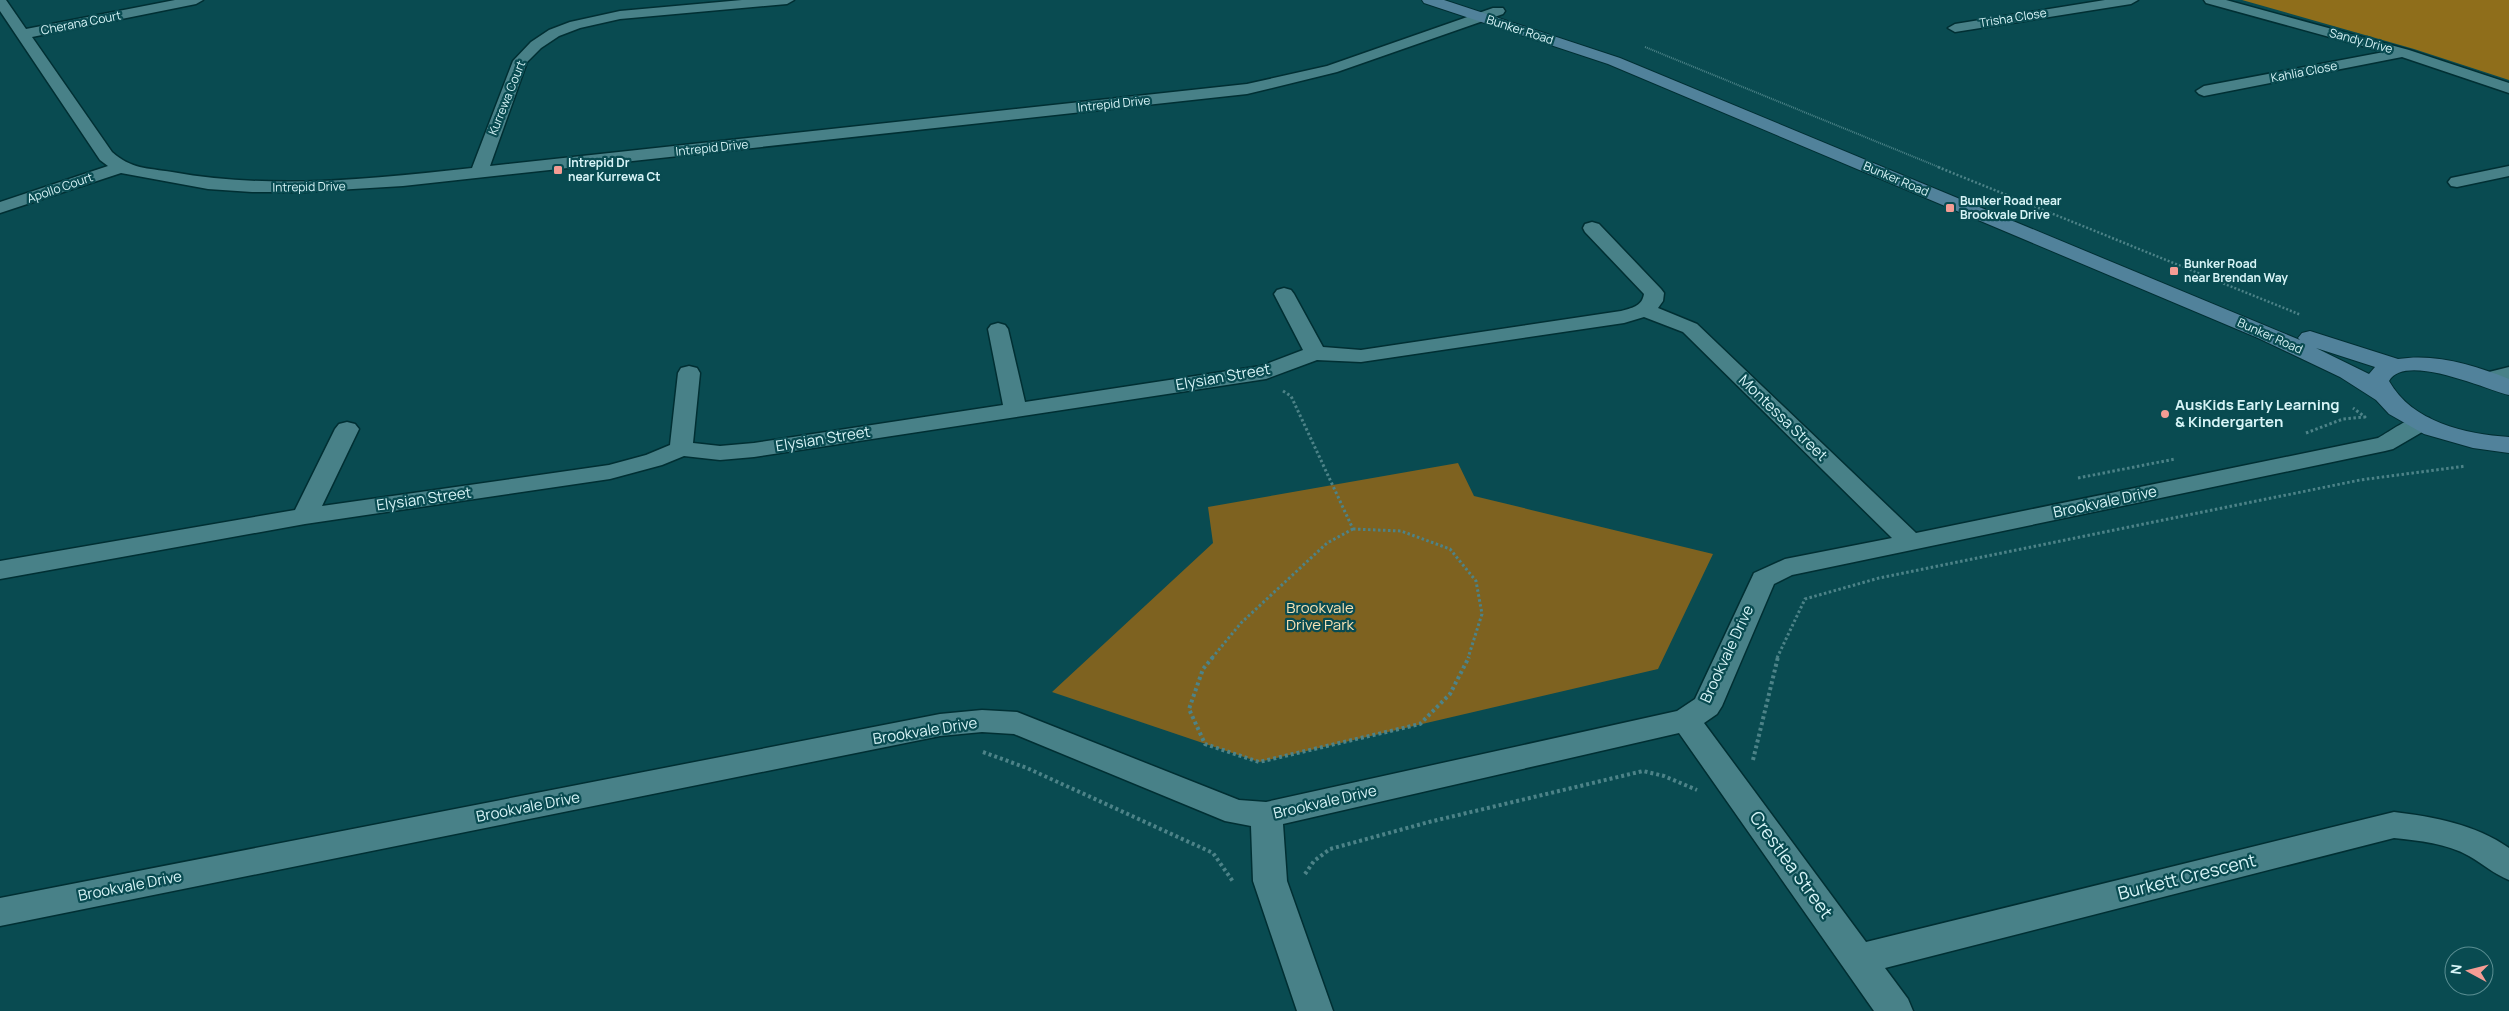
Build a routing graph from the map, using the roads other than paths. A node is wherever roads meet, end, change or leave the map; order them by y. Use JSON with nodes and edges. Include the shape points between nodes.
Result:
{"nodes":[{"id":1,"x":196,"y":0,"type":"edge"},
{"id":2,"x":787,"y":0,"type":"edge"},
{"id":3,"x":1429,"y":0,"type":"edge"},
{"id":4,"x":1462,"y":0,"type":"edge"},
{"id":5,"x":2131,"y":0,"type":"edge"},
{"id":6,"x":2211,"y":0,"type":"edge"},
{"id":7,"x":0,"y":1,"type":"edge"},
{"id":8,"x":1490,"y":14,"type":"junction"},
{"id":9,"x":1955,"y":28,"type":"dead end"},
{"id":10,"x":24,"y":34,"type":"junction"},
{"id":11,"x":2404,"y":53,"type":"junction"},
{"id":12,"x":2509,"y":88,"type":"edge"},
{"id":13,"x":2204,"y":91,"type":"dead end"},
{"id":14,"x":120,"y":168,"type":"junction"},
{"id":15,"x":2509,"y":171,"type":"edge"},
{"id":16,"x":479,"y":172,"type":"junction"},
{"id":17,"x":2457,"y":182,"type":"dead end"},
{"id":18,"x":0,"y":208,"type":"edge"},
{"id":19,"x":1592,"y":228,"type":"dead end"},
{"id":20,"x":1284,"y":294,"type":"dead end"},
{"id":21,"x":1645,"y":310,"type":"junction"},
{"id":22,"x":998,"y":329,"type":"dead end"},
{"id":23,"x":1315,"y":353,"type":"junction"},
{"id":24,"x":2397,"y":366,"type":"junction"},
{"id":25,"x":689,"y":373,"type":"dead end"},
{"id":26,"x":2502,"y":380,"type":"edge"},
{"id":27,"x":2381,"y":394,"type":"junction"},
{"id":28,"x":1015,"y":410,"type":"junction"},
{"id":29,"x":2421,"y":423,"type":"junction"},
{"id":30,"x":347,"y":429,"type":"dead end"},
{"id":31,"x":2509,"y":445,"type":"edge"},
{"id":32,"x":681,"y":450,"type":"junction"},
{"id":33,"x":305,"y":516,"type":"junction"},
{"id":34,"x":1911,"y":542,"type":"junction"},
{"id":35,"x":0,"y":570,"type":"edge"},
{"id":36,"x":1686,"y":720,"type":"junction"},
{"id":37,"x":1266,"y":815,"type":"junction"},
{"id":38,"x":2509,"y":866,"type":"edge"},
{"id":39,"x":0,"y":912,"type":"edge"},
{"id":40,"x":1858,"y":959,"type":"junction"},
{"id":41,"x":1315,"y":1011,"type":"edge"},
{"id":42,"x":1895,"y":1011,"type":"edge"}],
"edges":[{"from":1,"to":10,"type":"street","name":"Cherana Court"},
{"from":2,"to":16,"type":"street","name":"Kurrewa Court","via":[[626,14],[570,28],[546,38],[520,61]]},
{"from":3,"to":8,"type":"main road","name":"Bunker Road"},
{"from":4,"to":8,"type":"main road","name":"Bunker Road"},
{"from":5,"to":9,"type":"street","name":"Trisha Close"},
{"from":6,"to":11,"type":"street","name":"Sandy Drive"},
{"from":7,"to":10,"type":"street"},
{"from":8,"to":16,"type":"street","name":"Intrepid Drive","via":[[1332,69],[1247,89]]},
{"from":8,"to":24,"type":"main road","name":"Bunker Road","via":[[1630,52],[2278,327]]},
{"from":8,"to":27,"type":"main road","name":"Bunker Road","via":[[1614,61],[2266,333],[2349,372]]},
{"from":10,"to":14,"type":"street","via":[[106,156]]},
{"from":11,"to":12,"type":"street","name":"Sandy Drive"},
{"from":11,"to":13,"type":"street","name":"Kahlia Close"},
{"from":14,"to":16,"type":"street","name":"Intrepid Drive","via":[[199,182],[252,187],[350,186]]},
{"from":14,"to":18,"type":"street","name":"Apollo Court"},
{"from":15,"to":17,"type":"street"},
{"from":19,"to":21,"type":"street","via":[[1654,293],[1653,301]]},
{"from":20,"to":23,"type":"street"},
{"from":21,"to":23,"type":"street","name":"Elysian Street","via":[[1624,317],[1361,356]]},
{"from":21,"to":34,"type":"street","name":"Montessa Street","via":[[1690,328]]},
{"from":22,"to":28,"type":"street"},
{"from":23,"to":28,"type":"street","name":"Elysian Street","via":[[1266,372]]},
{"from":24,"to":26,"type":"main road","name":"Bunker Road","via":[[2438,366]]},
{"from":24,"to":27,"type":"main road","via":[[2382,372],[2377,382]]},
{"from":25,"to":32,"type":"street"},
{"from":27,"to":29,"type":"main road","name":"Bunker Road"},
{"from":28,"to":32,"type":"street","name":"Elysian Street","via":[[754,450],[720,453]]},
{"from":29,"to":31,"type":"main road","name":"Bunker Road","via":[[2471,440]]},
{"from":29,"to":34,"type":"street","name":"Brookvale Drive","via":[[2385,444]]},
{"from":30,"to":33,"type":"street"},
{"from":32,"to":33,"type":"street","name":"Elysian Street","via":[[610,472]]},
{"from":33,"to":35,"type":"street","name":"Elysian Street"},
{"from":34,"to":36,"type":"street","name":"Brookvale Drive","via":[[1784,568],[1762,579],[1707,706]]},
{"from":36,"to":37,"type":"street","name":"Brookvale Drive"},
{"from":36,"to":40,"type":"street","name":"Crestlea Street"},
{"from":37,"to":39,"type":"street","name":"Brookvale Drive","via":[[1236,812],[1017,723],[982,721],[940,726]]},
{"from":37,"to":41,"type":"street","via":[[1270,881]]},
{"from":38,"to":40,"type":"street","name":"Burkett Crescent","via":[[2489,850],[2439,830],[2394,825]]},
{"from":40,"to":42,"type":"street","name":"Crestlea Street"}]}
